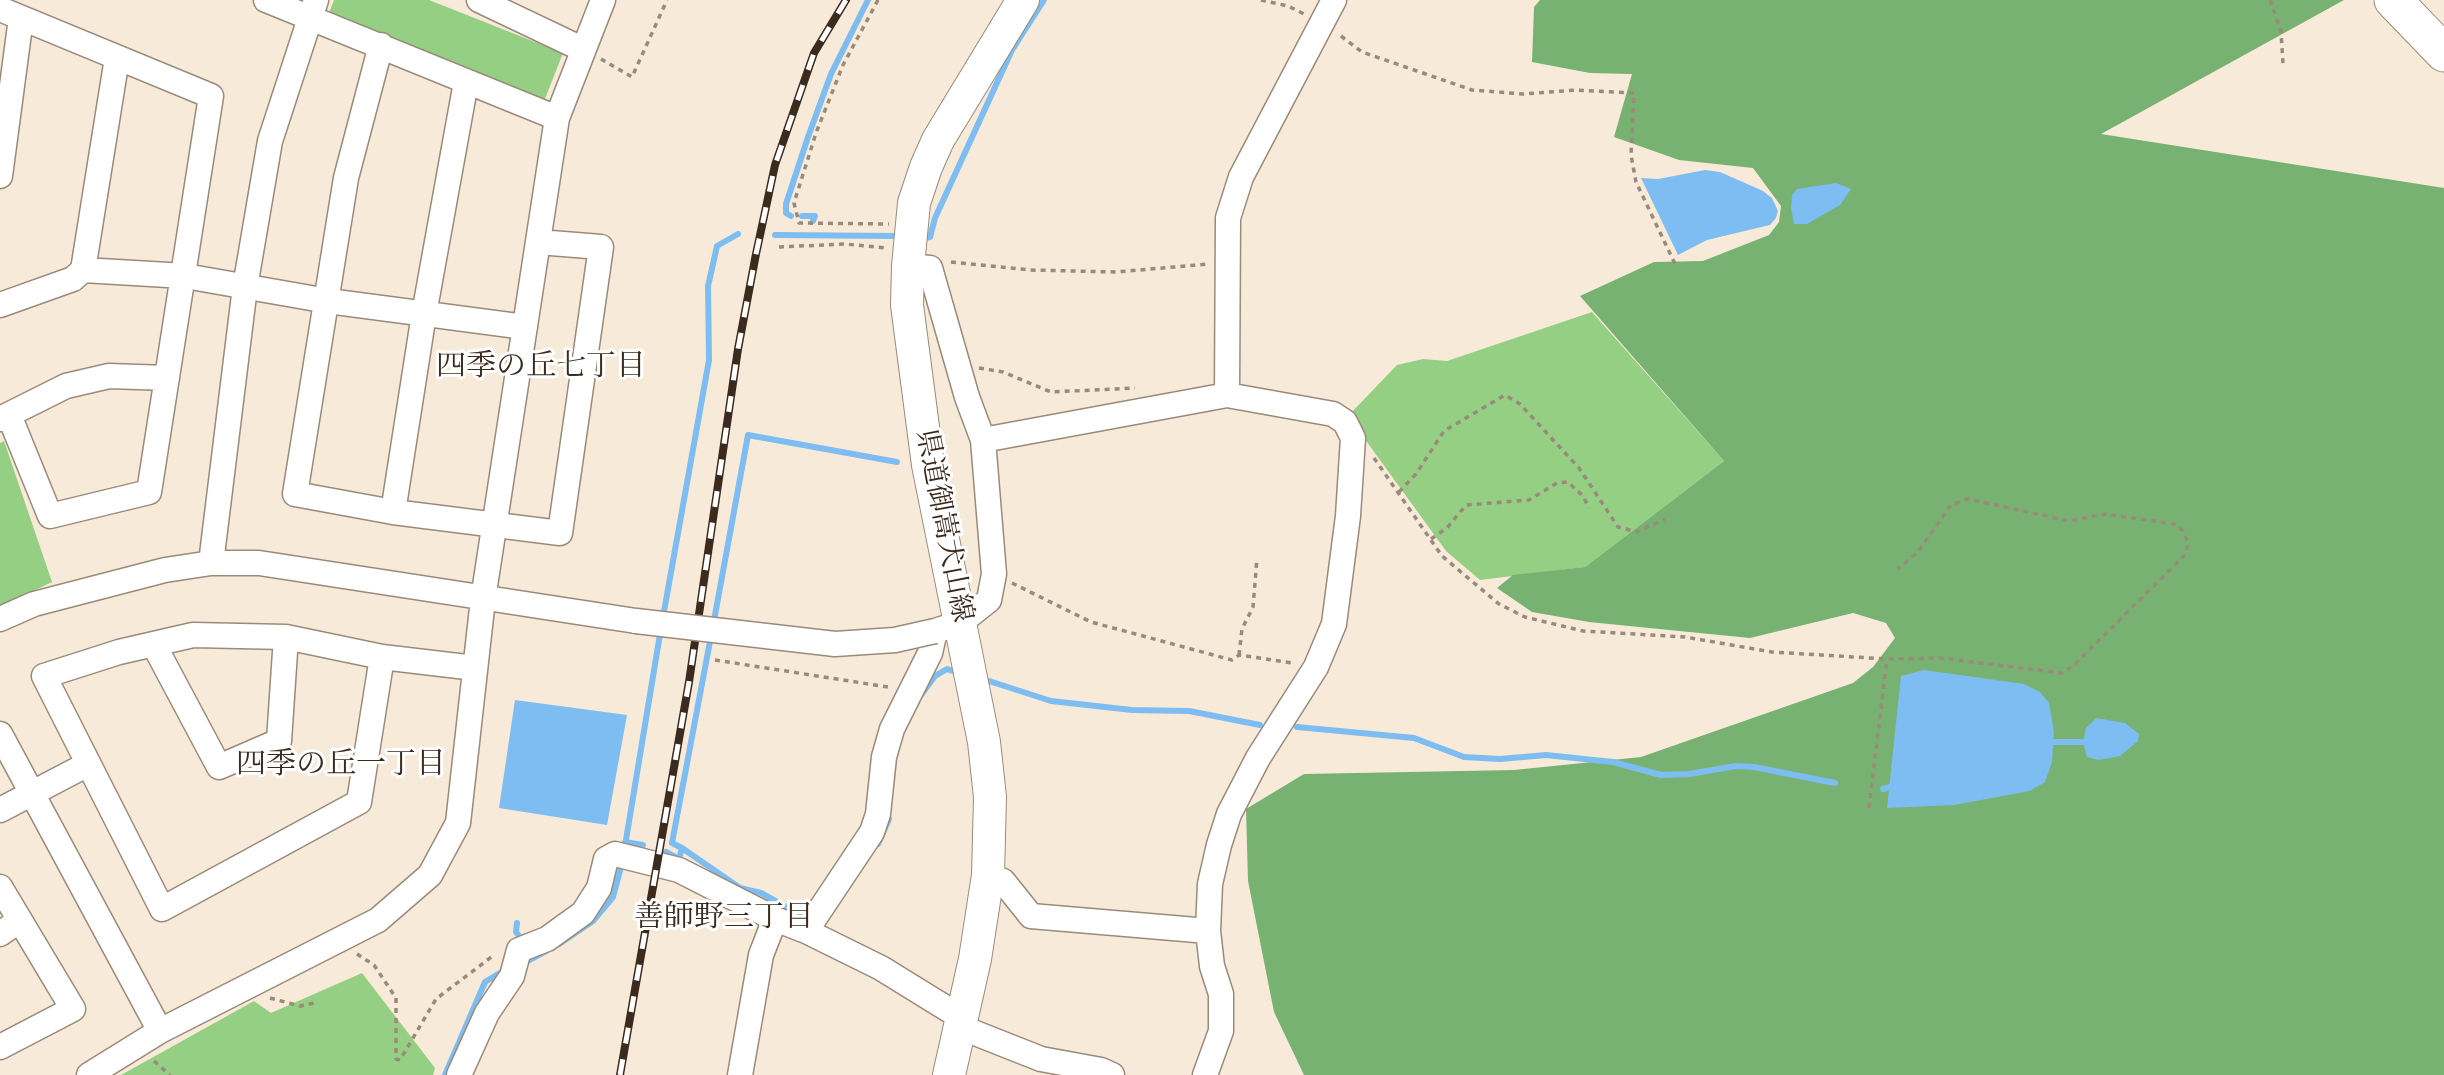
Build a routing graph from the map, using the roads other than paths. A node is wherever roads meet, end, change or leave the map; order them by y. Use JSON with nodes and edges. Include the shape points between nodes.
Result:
{"nodes":[{"id":1,"x":266,"y":0,"type":"edge"},
{"id":2,"x":603,"y":0,"type":"edge"},
{"id":3,"x":1023,"y":0,"type":"edge"},
{"id":4,"x":2393,"y":0,"type":"edge"},
{"id":5,"x":2426,"y":0,"type":"edge"},
{"id":6,"x":490,"y":2,"type":"edge"},
{"id":7,"x":313,"y":8,"type":"edge"},
{"id":8,"x":1328,"y":11,"type":"edge"},
{"id":9,"x":10,"y":14,"type":"edge"},
{"id":10,"x":2444,"y":21,"type":"edge"},
{"id":11,"x":381,"y":45,"type":"junction"},
{"id":12,"x":582,"y":49,"type":"junction"},
{"id":13,"x":2444,"y":53,"type":"edge"},
{"id":14,"x":117,"y":58,"type":"junction"},
{"id":15,"x":466,"y":82,"type":"junction"},
{"id":16,"x":557,"y":118,"type":"junction"},
{"id":17,"x":0,"y":176,"type":"edge"},
{"id":18,"x":538,"y":242,"type":"junction"},
{"id":19,"x":914,"y":252,"type":"junction"},
{"id":20,"x":83,"y":270,"type":"junction"},
{"id":21,"x":185,"y":276,"type":"junction"},
{"id":22,"x":245,"y":287,"type":"junction"},
{"id":23,"x":328,"y":301,"type":"junction"},
{"id":24,"x":0,"y":305,"type":"edge"},
{"id":25,"x":424,"y":314,"type":"junction"},
{"id":26,"x":525,"y":327,"type":"junction"},
{"id":27,"x":167,"y":378,"type":"junction"},
{"id":28,"x":1227,"y":395,"type":"junction"},
{"id":29,"x":4,"y":417,"type":"edge"},
{"id":30,"x":983,"y":440,"type":"junction"},
{"id":31,"x":393,"y":512,"type":"junction"},
{"id":32,"x":495,"y":526,"type":"junction"},
{"id":33,"x":211,"y":563,"type":"junction"},
{"id":34,"x":483,"y":599,"type":"junction"},
{"id":35,"x":0,"y":620,"type":"edge"},
{"id":36,"x":947,"y":627,"type":"junction"},
{"id":37,"x":286,"y":637,"type":"junction"},
{"id":38,"x":154,"y":645,"type":"junction"},
{"id":39,"x":382,"y":657,"type":"junction"},
{"id":40,"x":475,"y":668,"type":"junction"},
{"id":41,"x":0,"y":734,"type":"edge"},
{"id":42,"x":88,"y":764,"type":"junction"},
{"id":43,"x":32,"y":793,"type":"junction"},
{"id":44,"x":0,"y":810,"type":"edge"},
{"id":45,"x":988,"y":875,"type":"junction"},
{"id":46,"x":0,"y":887,"type":"edge"},
{"id":47,"x":775,"y":919,"type":"junction"},
{"id":48,"x":20,"y":920,"type":"junction"},
{"id":49,"x":1208,"y":930,"type":"junction"},
{"id":50,"x":806,"y":931,"type":"junction"},
{"id":51,"x":0,"y":934,"type":"edge"},
{"id":52,"x":961,"y":1022,"type":"junction"},
{"id":53,"x":160,"y":1031,"type":"junction"},
{"id":54,"x":0,"y":1047,"type":"edge"},
{"id":55,"x":1040,"y":1067,"type":"edge"},
{"id":56,"x":90,"y":1075,"type":"edge"},
{"id":57,"x":459,"y":1075,"type":"edge"},
{"id":58,"x":740,"y":1075,"type":"edge"},
{"id":59,"x":949,"y":1075,"type":"edge"},
{"id":60,"x":1112,"y":1075,"type":"edge"},
{"id":61,"x":1205,"y":1075,"type":"edge"}],
"edges":[{"from":1,"to":7,"type":"street"},
{"from":2,"to":12,"type":"street"},
{"from":3,"to":19,"type":"main road","name":"県道御嵩犬山線","via":[[938,140],[914,203]]},
{"from":4,"to":13,"type":"highway"},
{"from":5,"to":10,"type":"highway"},
{"from":6,"to":12,"type":"street"},
{"from":7,"to":11,"type":"street"},
{"from":7,"to":22,"type":"street","via":[[270,141]]},
{"from":8,"to":28,"type":"street","via":[[1241,177],[1228,218]]},
{"from":9,"to":14,"type":"street"},
{"from":9,"to":17,"type":"street"},
{"from":11,"to":15,"type":"street"},
{"from":11,"to":23,"type":"street","via":[[346,178]]},
{"from":12,"to":16,"type":"street"},
{"from":14,"to":20,"type":"street"},
{"from":14,"to":21,"type":"street","via":[[211,96]]},
{"from":15,"to":16,"type":"street"},
{"from":15,"to":25,"type":"street"},
{"from":16,"to":18,"type":"street"},
{"from":18,"to":26,"type":"street"},
{"from":18,"to":32,"type":"street","via":[[601,247],[560,533]]},
{"from":19,"to":30,"type":"street","via":[[930,268]]},
{"from":19,"to":36,"type":"main road","name":"県道御嵩犬山線","via":[[907,305]]},
{"from":20,"to":21,"type":"street"},
{"from":20,"to":24,"type":"street","via":[[73,279]]},
{"from":21,"to":22,"type":"street"},
{"from":21,"to":27,"type":"street"},
{"from":22,"to":23,"type":"street"},
{"from":22,"to":33,"type":"street"},
{"from":23,"to":25,"type":"street"},
{"from":23,"to":31,"type":"street","via":[[295,494]]},
{"from":25,"to":26,"type":"street"},
{"from":25,"to":31,"type":"street"},
{"from":26,"to":32,"type":"street"},
{"from":27,"to":29,"type":"street","via":[[109,376],[66,386]]},
{"from":27,"to":29,"type":"street","via":[[149,492],[50,516]]},
{"from":28,"to":30,"type":"street"},
{"from":28,"to":49,"type":"street","via":[[1333,414],[1345,422],[1353,438],[1334,624],[1316,667],[1258,758],[1230,814],[1210,884]]},
{"from":30,"to":36,"type":"street","via":[[995,574],[989,600]]},
{"from":31,"to":32,"type":"street"},
{"from":32,"to":34,"type":"street"},
{"from":33,"to":34,"type":"street","via":[[259,563]]},
{"from":33,"to":35,"type":"street","via":[[57,598]]},
{"from":34,"to":36,"type":"street","bridge":true,"via":[[835,644],[895,640]]},
{"from":34,"to":40,"type":"street"},
{"from":36,"to":45,"type":"main road","name":"県道御嵩犬山線","via":[[985,742],[990,797]]},
{"from":36,"to":50,"type":"street","via":[[892,729],[872,832]]},
{"from":37,"to":38,"type":"street","via":[[193,635]]},
{"from":37,"to":38,"type":"street","via":[[279,741],[219,766]]},
{"from":37,"to":39,"type":"street"},
{"from":38,"to":42,"type":"street","via":[[44,676]]},
{"from":39,"to":40,"type":"street"},
{"from":39,"to":42,"type":"street","via":[[359,802],[162,909]]},
{"from":40,"to":53,"type":"street","via":[[458,823],[430,875],[378,920]]},
{"from":41,"to":43,"type":"street"},
{"from":42,"to":43,"type":"street"},
{"from":43,"to":44,"type":"street"},
{"from":43,"to":53,"type":"street"},
{"from":45,"to":49,"type":"street","via":[[1003,881],[1031,916]]},
{"from":45,"to":52,"type":"main road","name":"県道御嵩犬山線"},
{"from":46,"to":48,"type":"street"},
{"from":47,"to":50,"type":"street"},
{"from":47,"to":57,"type":"street","via":[[679,870],[625,857],[606,859],[599,888],[583,913],[547,939],[519,950],[512,976],[487,1013]]},
{"from":47,"to":58,"type":"street","via":[[761,955]]},
{"from":48,"to":51,"type":"street"},
{"from":48,"to":54,"type":"street","via":[[73,1009]]},
{"from":49,"to":61,"type":"street","via":[[1221,994],[1222,1031]]},
{"from":50,"to":52,"type":"street","via":[[881,968]]},
{"from":52,"to":55,"type":"street"},
{"from":52,"to":59,"type":"main road","name":"県道御嵩犬山線"},
{"from":53,"to":56,"type":"street"},
{"from":55,"to":60,"type":"street","via":[[1101,1070]]}]}
